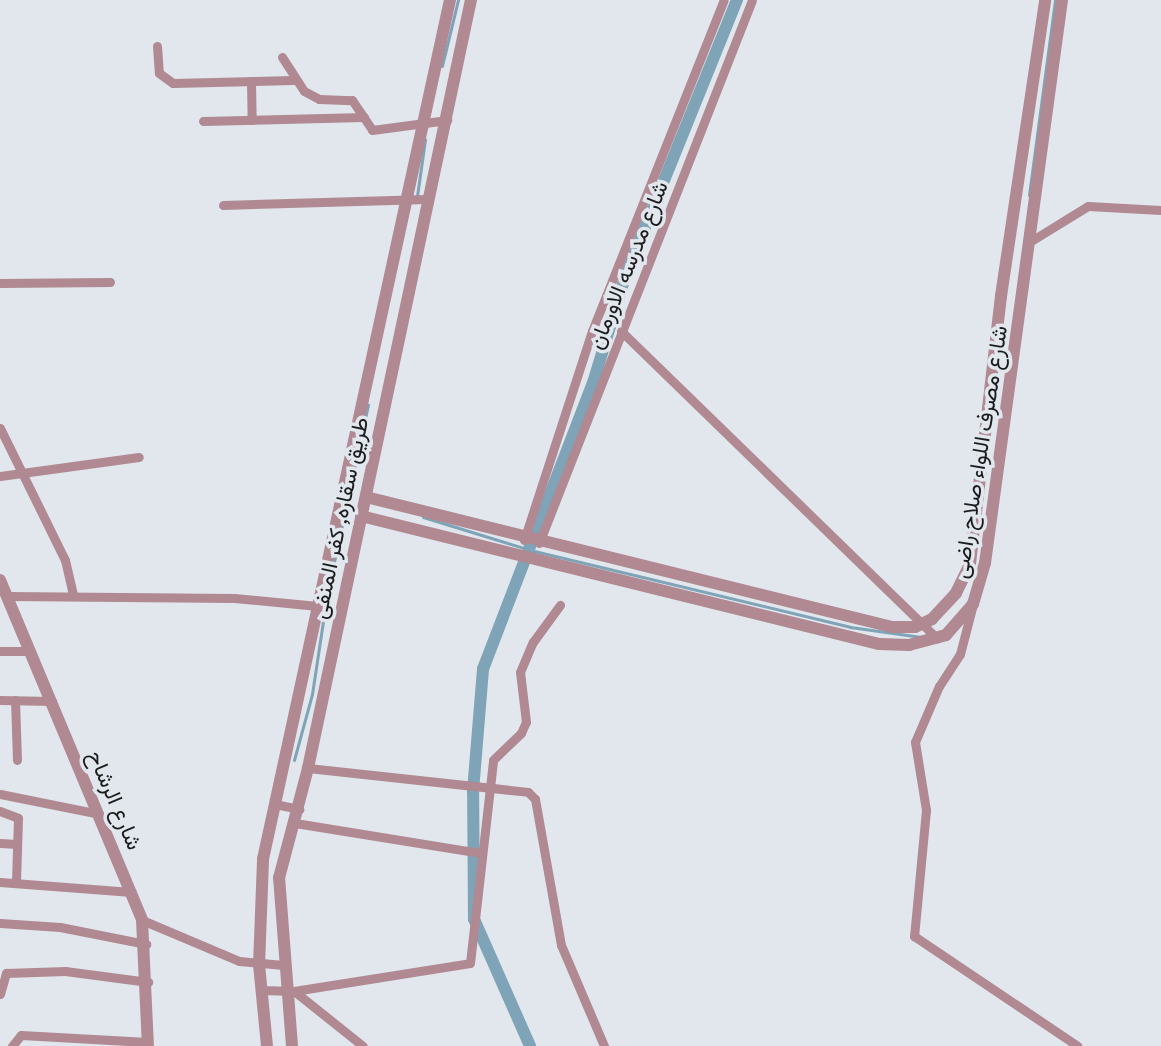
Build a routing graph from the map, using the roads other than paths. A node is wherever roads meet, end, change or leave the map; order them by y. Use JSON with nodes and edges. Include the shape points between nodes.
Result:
{"nodes":[{"id":1,"x":450,"y":0,"type":"edge"},
{"id":2,"x":471,"y":0,"type":"edge"},
{"id":3,"x":724,"y":0,"type":"edge"},
{"id":4,"x":752,"y":0,"type":"edge"},
{"id":5,"x":1045,"y":0,"type":"edge"},
{"id":6,"x":1062,"y":0,"type":"edge"},
{"id":7,"x":157,"y":46,"type":"dead end"},
{"id":8,"x":282,"y":57,"type":"dead end"},
{"id":9,"x":293,"y":80,"type":"junction"},
{"id":10,"x":251,"y":81,"type":"junction"},
{"id":11,"x":364,"y":117,"type":"junction"},
{"id":12,"x":252,"y":120,"type":"junction"},
{"id":13,"x":203,"y":121,"type":"dead end"},
{"id":14,"x":436,"y":121,"type":"junction"},
{"id":15,"x":427,"y":199,"type":"junction"},
{"id":16,"x":408,"y":200,"type":"junction"},
{"id":17,"x":223,"y":205,"type":"dead end"},
{"id":18,"x":1161,"y":210,"type":"edge"},
{"id":19,"x":1031,"y":241,"type":"junction"},
{"id":20,"x":110,"y":282,"type":"dead end"},
{"id":21,"x":0,"y":283,"type":"edge"},
{"id":22,"x":398,"y":283,"type":"junction"},
{"id":23,"x":621,"y":331,"type":"junction"},
{"id":24,"x":0,"y":428,"type":"edge"},
{"id":25,"x":139,"y":457,"type":"dead end"},
{"id":26,"x":24,"y":473,"type":"junction"},
{"id":27,"x":0,"y":476,"type":"edge"},
{"id":28,"x":366,"y":497,"type":"junction"},
{"id":29,"x":361,"y":516,"type":"junction"},
{"id":30,"x":524,"y":540,"type":"junction"},
{"id":31,"x":539,"y":543,"type":"junction"},
{"id":32,"x":576,"y":553,"type":"junction"},
{"id":33,"x":518,"y":557,"type":"junction"},
{"id":34,"x":573,"y":571,"type":"junction"},
{"id":35,"x":658,"y":571,"type":"junction"},
{"id":36,"x":0,"y":580,"type":"edge"},
{"id":37,"x":655,"y":590,"type":"junction"},
{"id":38,"x":73,"y":595,"type":"junction"},
{"id":39,"x":6,"y":602,"type":"edge"},
{"id":40,"x":973,"y":604,"type":"junction"},
{"id":41,"x":560,"y":605,"type":"dead end"},
{"id":42,"x":318,"y":606,"type":"junction"},
{"id":43,"x":922,"y":624,"type":"junction"},
{"id":44,"x":325,"y":630,"type":"junction"},
{"id":45,"x":937,"y":638,"type":"junction"},
{"id":46,"x":0,"y":651,"type":"edge"},
{"id":47,"x":30,"y":651,"type":"junction"},
{"id":48,"x":0,"y":700,"type":"edge"},
{"id":49,"x":15,"y":700,"type":"junction"},
{"id":50,"x":52,"y":701,"type":"junction"},
{"id":51,"x":17,"y":760,"type":"dead end"},
{"id":52,"x":308,"y":768,"type":"junction"},
{"id":53,"x":489,"y":787,"type":"junction"},
{"id":54,"x":0,"y":794,"type":"edge"},
{"id":55,"x":277,"y":805,"type":"junction"},
{"id":56,"x":296,"y":809,"type":"junction"},
{"id":57,"x":0,"y":811,"type":"edge"},
{"id":58,"x":99,"y":814,"type":"junction"},
{"id":59,"x":295,"y":823,"type":"junction"},
{"id":60,"x":0,"y":843,"type":"edge"},
{"id":61,"x":17,"y":844,"type":"junction"},
{"id":62,"x":480,"y":853,"type":"junction"},
{"id":63,"x":0,"y":882,"type":"edge"},
{"id":64,"x":16,"y":882,"type":"junction"},
{"id":65,"x":132,"y":892,"type":"junction"},
{"id":66,"x":142,"y":920,"type":"junction"},
{"id":67,"x":0,"y":923,"type":"edge"},
{"id":68,"x":146,"y":944,"type":"junction"},
{"id":69,"x":259,"y":965,"type":"junction"},
{"id":70,"x":283,"y":965,"type":"junction"},
{"id":71,"x":148,"y":982,"type":"junction"},
{"id":72,"x":262,"y":990,"type":"junction"},
{"id":73,"x":290,"y":991,"type":"junction"},
{"id":74,"x":0,"y":994,"type":"edge"},
{"id":75,"x":148,"y":1044,"type":"edge"},
{"id":76,"x":12,"y":1046,"type":"edge"},
{"id":77,"x":267,"y":1046,"type":"edge"},
{"id":78,"x":292,"y":1046,"type":"edge"},
{"id":79,"x":363,"y":1046,"type":"edge"},
{"id":80,"x":604,"y":1046,"type":"edge"},
{"id":81,"x":1078,"y":1046,"type":"edge"}],
"edges":[{"from":1,"to":14,"type":"street","name":"طريق سقاره, كفر المنفى"},
{"from":2,"to":14,"type":"street","name":"طريق سقاره, كفر المنفى"},
{"from":3,"to":30,"type":"street","name":"شارع مدرسه الاورمان","via":[[592,331]]},
{"from":4,"to":23,"type":"street","name":"شارع مدرسه الاورمان"},
{"from":5,"to":43,"type":"street","name":"شارع مصرف اللواء صلاح راضى","via":[[1001,296],[970,564],[956,593]]},
{"from":6,"to":19,"type":"street","name":"شارع مصرف اللواء صلاح راضى"},
{"from":7,"to":10,"type":"street","via":[[159,73],[166,81]]},
{"from":8,"to":9,"type":"street"},
{"from":9,"to":10,"type":"street"},
{"from":9,"to":11,"type":"street","via":[[312,97],[352,100]]},
{"from":10,"to":12,"type":"street"},
{"from":11,"to":12,"type":"street"},
{"from":11,"to":14,"type":"street","via":[[376,131]]},
{"from":12,"to":13,"type":"street"},
{"from":14,"to":15,"type":"street","name":"طريق سقاره, كفر المنفى"},
{"from":14,"to":16,"type":"street","name":"طريق سقاره, كفر المنفى"},
{"from":15,"to":16,"type":"street"},
{"from":15,"to":22,"type":"street","name":"طريق سقاره, كفر المنفى"},
{"from":16,"to":17,"type":"street"},
{"from":16,"to":22,"type":"street","name":"طريق سقاره, كفر المنفى"},
{"from":18,"to":19,"type":"street","via":[[1088,206]]},
{"from":19,"to":40,"type":"street","name":"شارع مصرف اللواء صلاح راضى","via":[[985,563]]},
{"from":20,"to":21,"type":"street"},
{"from":22,"to":28,"type":"street","name":"طريق سقاره, كفر المنفى"},
{"from":22,"to":42,"type":"street","name":"طريق سقاره, كفر المنفى"},
{"from":23,"to":31,"type":"street","name":"شارع مدرسه الاورمان"},
{"from":23,"to":43,"type":"street"},
{"from":24,"to":26,"type":"street"},
{"from":25,"to":26,"type":"street"},
{"from":26,"to":27,"type":"street"},
{"from":26,"to":38,"type":"street","via":[[65,560]]},
{"from":28,"to":29,"type":"street","name":"طريق سقاره, كفر المنفى"},
{"from":28,"to":30,"type":"street"},
{"from":29,"to":33,"type":"street","name":"شارع مصرف اللواء صلاح راضى"},
{"from":29,"to":44,"type":"street","name":"طريق سقاره, كفر المنفى"},
{"from":30,"to":31,"type":"street"},
{"from":30,"to":33,"type":"street"},
{"from":31,"to":32,"type":"street"},
{"from":32,"to":34,"type":"street"},
{"from":32,"to":35,"type":"street"},
{"from":33,"to":34,"type":"street","name":"شارع مصرف اللواء صلاح راضى"},
{"from":34,"to":37,"type":"street","name":"شارع مصرف اللواء صلاح راضى"},
{"from":35,"to":37,"type":"street"},
{"from":35,"to":43,"type":"street","via":[[892,627]]},
{"from":36,"to":39,"type":"street","name":"شارع الرشاح"},
{"from":37,"to":45,"type":"street","name":"شارع مصرف اللواء صلاح راضى","via":[[879,644],[909,645]]},
{"from":38,"to":39,"type":"street"},
{"from":38,"to":42,"type":"street","via":[[243,598]]},
{"from":39,"to":47,"type":"street","name":"شارع الرشاح"},
{"from":40,"to":45,"type":"street","name":"شارع مصرف اللواء صلاح راضى","via":[[961,623]]},
{"from":40,"to":81,"type":"street","via":[[960,654],[915,742],[926,810],[914,936]]},
{"from":41,"to":53,"type":"street","via":[[533,642],[520,672],[526,722],[513,743],[495,755]]},
{"from":42,"to":44,"type":"street","name":"طريق سقاره, كفر المنفى"},
{"from":43,"to":45,"type":"street"},
{"from":44,"to":52,"type":"street","name":"طريق سقاره, كفر المنفى"},
{"from":44,"to":55,"type":"street","name":"طريق سقاره, كفر المنفى"},
{"from":46,"to":47,"type":"street"},
{"from":47,"to":50,"type":"street","name":"شارع الرشاح"},
{"from":48,"to":49,"type":"street"},
{"from":49,"to":50,"type":"street"},
{"from":49,"to":51,"type":"street"},
{"from":50,"to":58,"type":"street","name":"شارع الرشاح"},
{"from":52,"to":53,"type":"street"},
{"from":52,"to":56,"type":"street","name":"طريق سقاره, كفر المنفى"},
{"from":53,"to":62,"type":"street"},
{"from":53,"to":80,"type":"street","via":[[519,789],[535,799],[561,945]]},
{"from":54,"to":58,"type":"street"},
{"from":55,"to":56,"type":"street"},
{"from":55,"to":69,"type":"street","name":"طريق سقاره, كفر المنفى","via":[[261,873]]},
{"from":56,"to":59,"type":"street","name":"طريق سقاره, كفر المنفى"},
{"from":57,"to":61,"type":"street","via":[[17,816]]},
{"from":58,"to":65,"type":"street","name":"شارع الرشاح"},
{"from":59,"to":62,"type":"street"},
{"from":59,"to":70,"type":"street","name":"طريق سقاره, كفر المنفى","via":[[279,878]]},
{"from":60,"to":61,"type":"street"},
{"from":61,"to":64,"type":"street"},
{"from":62,"to":73,"type":"street","via":[[473,952],[463,968]]},
{"from":63,"to":64,"type":"street"},
{"from":64,"to":65,"type":"street"},
{"from":65,"to":66,"type":"street","name":"شارع الرشاح"},
{"from":66,"to":68,"type":"street","name":"شارع الرشاح"},
{"from":66,"to":69,"type":"street"},
{"from":67,"to":68,"type":"street","via":[[60,927]]},
{"from":68,"to":71,"type":"street","name":"شارع الرشاح"},
{"from":69,"to":70,"type":"street"},
{"from":69,"to":72,"type":"street","name":"طريق سقاره, كفر المنفى"},
{"from":70,"to":73,"type":"street","name":"طريق سقاره, كفر المنفى"},
{"from":71,"to":74,"type":"street","via":[[65,971],[6,973]]},
{"from":71,"to":75,"type":"street","name":"شارع الرشاح"},
{"from":72,"to":73,"type":"street"},
{"from":72,"to":77,"type":"street","name":"طريق سقاره, كفر المنفى"},
{"from":73,"to":78,"type":"street","name":"طريق سقاره, كفر المنفى"},
{"from":73,"to":79,"type":"street"},
{"from":75,"to":76,"type":"street","via":[[21,1035]]}]}
